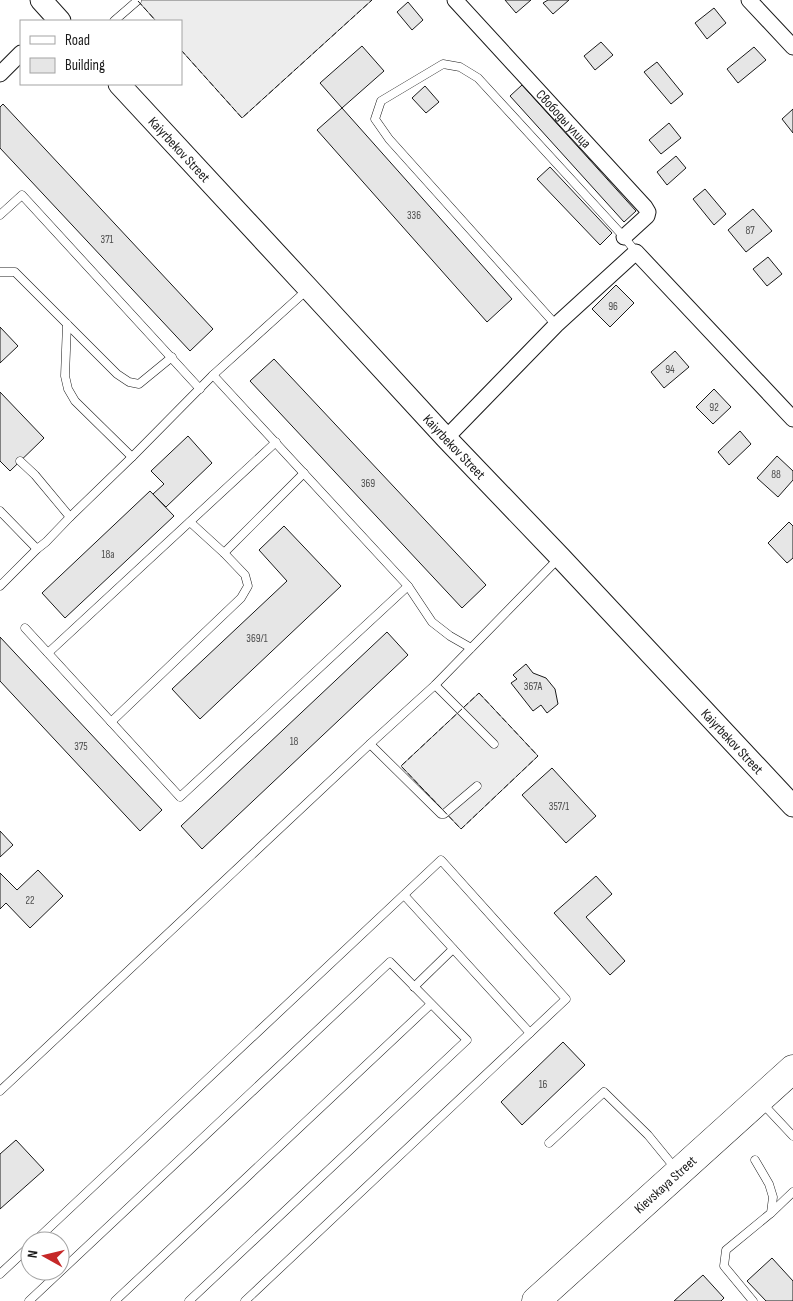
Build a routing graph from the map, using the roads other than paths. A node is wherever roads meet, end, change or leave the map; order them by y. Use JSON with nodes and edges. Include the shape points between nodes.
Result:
{"nodes":[{"id":1,"x":41,"y":0,"type":"edge"},
{"id":2,"x":455,"y":0,"type":"edge"},
{"id":3,"x":750,"y":0,"type":"edge"},
{"id":4,"x":138,"y":1,"type":"edge"},
{"id":5,"x":58,"y":20,"type":"edge"},
{"id":6,"x":115,"y":20,"type":"edge"},
{"id":7,"x":793,"y":47,"type":"edge"},
{"id":8,"x":20,"y":54,"type":"edge"},
{"id":9,"x":2,"y":67,"type":"edge"},
{"id":10,"x":119,"y":85,"type":"edge"},
{"id":11,"x":0,"y":215,"type":"edge"},
{"id":12,"x":624,"y":237,"type":"junction"},
{"id":13,"x":636,"y":252,"type":"junction"},
{"id":14,"x":0,"y":272,"type":"edge"},
{"id":15,"x":308,"y":288,"type":"junction"},
{"id":16,"x":67,"y":324,"type":"junction"},
{"id":17,"x":556,"y":325,"type":"junction"},
{"id":18,"x":172,"y":357,"type":"junction"},
{"id":19,"x":214,"y":375,"type":"junction"},
{"id":20,"x":200,"y":388,"type":"junction"},
{"id":21,"x":793,"y":419,"type":"edge"},
{"id":22,"x":446,"y":438,"type":"junction"},
{"id":23,"x":276,"y":442,"type":"junction"},
{"id":24,"x":132,"y":457,"type":"junction"},
{"id":25,"x":20,"y":461,"type":"dead end"},
{"id":26,"x":304,"y":473,"type":"junction"},
{"id":27,"x":0,"y":511,"type":"edge"},
{"id":28,"x":70,"y":516,"type":"junction"},
{"id":29,"x":190,"y":522,"type":"junction"},
{"id":30,"x":37,"y":549,"type":"junction"},
{"id":31,"x":224,"y":553,"type":"junction"},
{"id":32,"x":560,"y":557,"type":"junction"},
{"id":33,"x":0,"y":586,"type":"edge"},
{"id":34,"x":408,"y":586,"type":"junction"},
{"id":35,"x":25,"y":628,"type":"dead end"},
{"id":36,"x":471,"y":648,"type":"junction"},
{"id":37,"x":48,"y":653,"type":"junction"},
{"id":38,"x":436,"y":685,"type":"junction"},
{"id":39,"x":111,"y":722,"type":"junction"},
{"id":40,"x":370,"y":744,"type":"junction"},
{"id":41,"x":494,"y":744,"type":"dead end"},
{"id":42,"x":478,"y":786,"type":"dead end"},
{"id":43,"x":793,"y":806,"type":"edge"},
{"id":44,"x":404,"y":895,"type":"junction"},
{"id":45,"x":453,"y":949,"type":"junction"},
{"id":46,"x":414,"y":987,"type":"junction"},
{"id":47,"x":431,"y":1004,"type":"junction"},
{"id":48,"x":530,"y":1033,"type":"junction"},
{"id":49,"x":793,"y":1069,"type":"edge"},
{"id":50,"x":0,"y":1091,"type":"edge"},
{"id":51,"x":759,"y":1099,"type":"junction"},
{"id":52,"x":793,"y":1136,"type":"edge"},
{"id":53,"x":549,"y":1143,"type":"dead end"},
{"id":54,"x":755,"y":1160,"type":"dead end"},
{"id":55,"x":678,"y":1171,"type":"junction"},
{"id":56,"x":793,"y":1192,"type":"edge"},
{"id":57,"x":771,"y":1213,"type":"junction"},
{"id":58,"x":47,"y":1231,"type":"edge"},
{"id":59,"x":20,"y":1255,"type":"edge"},
{"id":60,"x":0,"y":1274,"type":"edge"},
{"id":61,"x":29,"y":1301,"type":"edge"},
{"id":62,"x":115,"y":1301,"type":"edge"},
{"id":63,"x":189,"y":1301,"type":"edge"},
{"id":64,"x":245,"y":1301,"type":"edge"},
{"id":65,"x":536,"y":1301,"type":"edge"},
{"id":66,"x":753,"y":1301,"type":"edge"}],
"edges":[{"from":1,"to":5,"type":"main road"},
{"from":2,"to":12,"type":"street","name":"Свободы улица","via":[[645,207],[647,216]]},
{"from":3,"to":7,"type":"street"},
{"from":4,"to":6,"type":"lane"},
{"from":8,"to":9,"type":"street"},
{"from":10,"to":15,"type":"main road","name":"Kaiyrbekov Street"},
{"from":11,"to":18,"type":"lane","via":[[22,195]]},
{"from":12,"to":13,"type":"lane"},
{"from":12,"to":17,"type":"lane","via":[[478,78],[460,67],[443,64],[381,101],[375,119],[389,139]]},
{"from":13,"to":17,"type":"street"},
{"from":13,"to":21,"type":"street"},
{"from":14,"to":16,"type":"lane","via":[[15,272]]},
{"from":15,"to":19,"type":"lane"},
{"from":15,"to":22,"type":"main road","name":"Kaiyrbekov Street"},
{"from":16,"to":18,"type":"lane","via":[[129,382],[139,384]]},
{"from":16,"to":24,"type":"lane","via":[[65,376],[68,389],[75,401]]},
{"from":17,"to":22,"type":"street"},
{"from":18,"to":20,"type":"lane"},
{"from":19,"to":20,"type":"lane"},
{"from":19,"to":23,"type":"lane"},
{"from":20,"to":24,"type":"lane"},
{"from":22,"to":32,"type":"main road","name":"Kaiyrbekov Street"},
{"from":23,"to":26,"type":"lane"},
{"from":23,"to":29,"type":"lane"},
{"from":24,"to":28,"type":"lane"},
{"from":25,"to":28,"type":"lane"},
{"from":26,"to":31,"type":"lane"},
{"from":26,"to":34,"type":"lane"},
{"from":27,"to":30,"type":"lane"},
{"from":28,"to":30,"type":"lane"},
{"from":29,"to":31,"type":"lane"},
{"from":29,"to":37,"type":"lane"},
{"from":30,"to":33,"type":"lane"},
{"from":31,"to":39,"type":"lane","via":[[245,575],[248,586],[241,598]]},
{"from":32,"to":36,"type":"lane"},
{"from":32,"to":43,"type":"main road","name":"Kaiyrbekov Street"},
{"from":34,"to":36,"type":"lane","via":[[432,622]]},
{"from":34,"to":39,"type":"lane","via":[[180,797]]},
{"from":35,"to":37,"type":"lane"},
{"from":36,"to":38,"type":"lane"},
{"from":37,"to":39,"type":"lane"},
{"from":38,"to":40,"type":"lane"},
{"from":38,"to":41,"type":"lane"},
{"from":40,"to":42,"type":"lane","via":[[441,814]]},
{"from":40,"to":50,"type":"lane"},
{"from":44,"to":45,"type":"lane"},
{"from":44,"to":48,"type":"lane","via":[[441,860],[566,998]]},
{"from":44,"to":58,"type":"lane"},
{"from":45,"to":46,"type":"lane"},
{"from":45,"to":48,"type":"lane"},
{"from":46,"to":47,"type":"lane"},
{"from":46,"to":61,"type":"lane","via":[[390,962]]},
{"from":47,"to":62,"type":"lane"},
{"from":47,"to":63,"type":"lane","via":[[467,1040]]},
{"from":48,"to":64,"type":"lane"},
{"from":49,"to":51,"type":"highway","name":"Kievskaya Street"},
{"from":51,"to":52,"type":"lane"},
{"from":51,"to":55,"type":"highway","name":"Kievskaya Street"},
{"from":53,"to":55,"type":"lane","via":[[604,1092],[648,1135]]},
{"from":54,"to":57,"type":"lane","via":[[773,1197]]},
{"from":55,"to":65,"type":"highway","name":"Kievskaya Street"},
{"from":56,"to":57,"type":"lane"},
{"from":57,"to":66,"type":"lane","via":[[726,1250],[724,1266]]},
{"from":59,"to":60,"type":"lane"}]}
